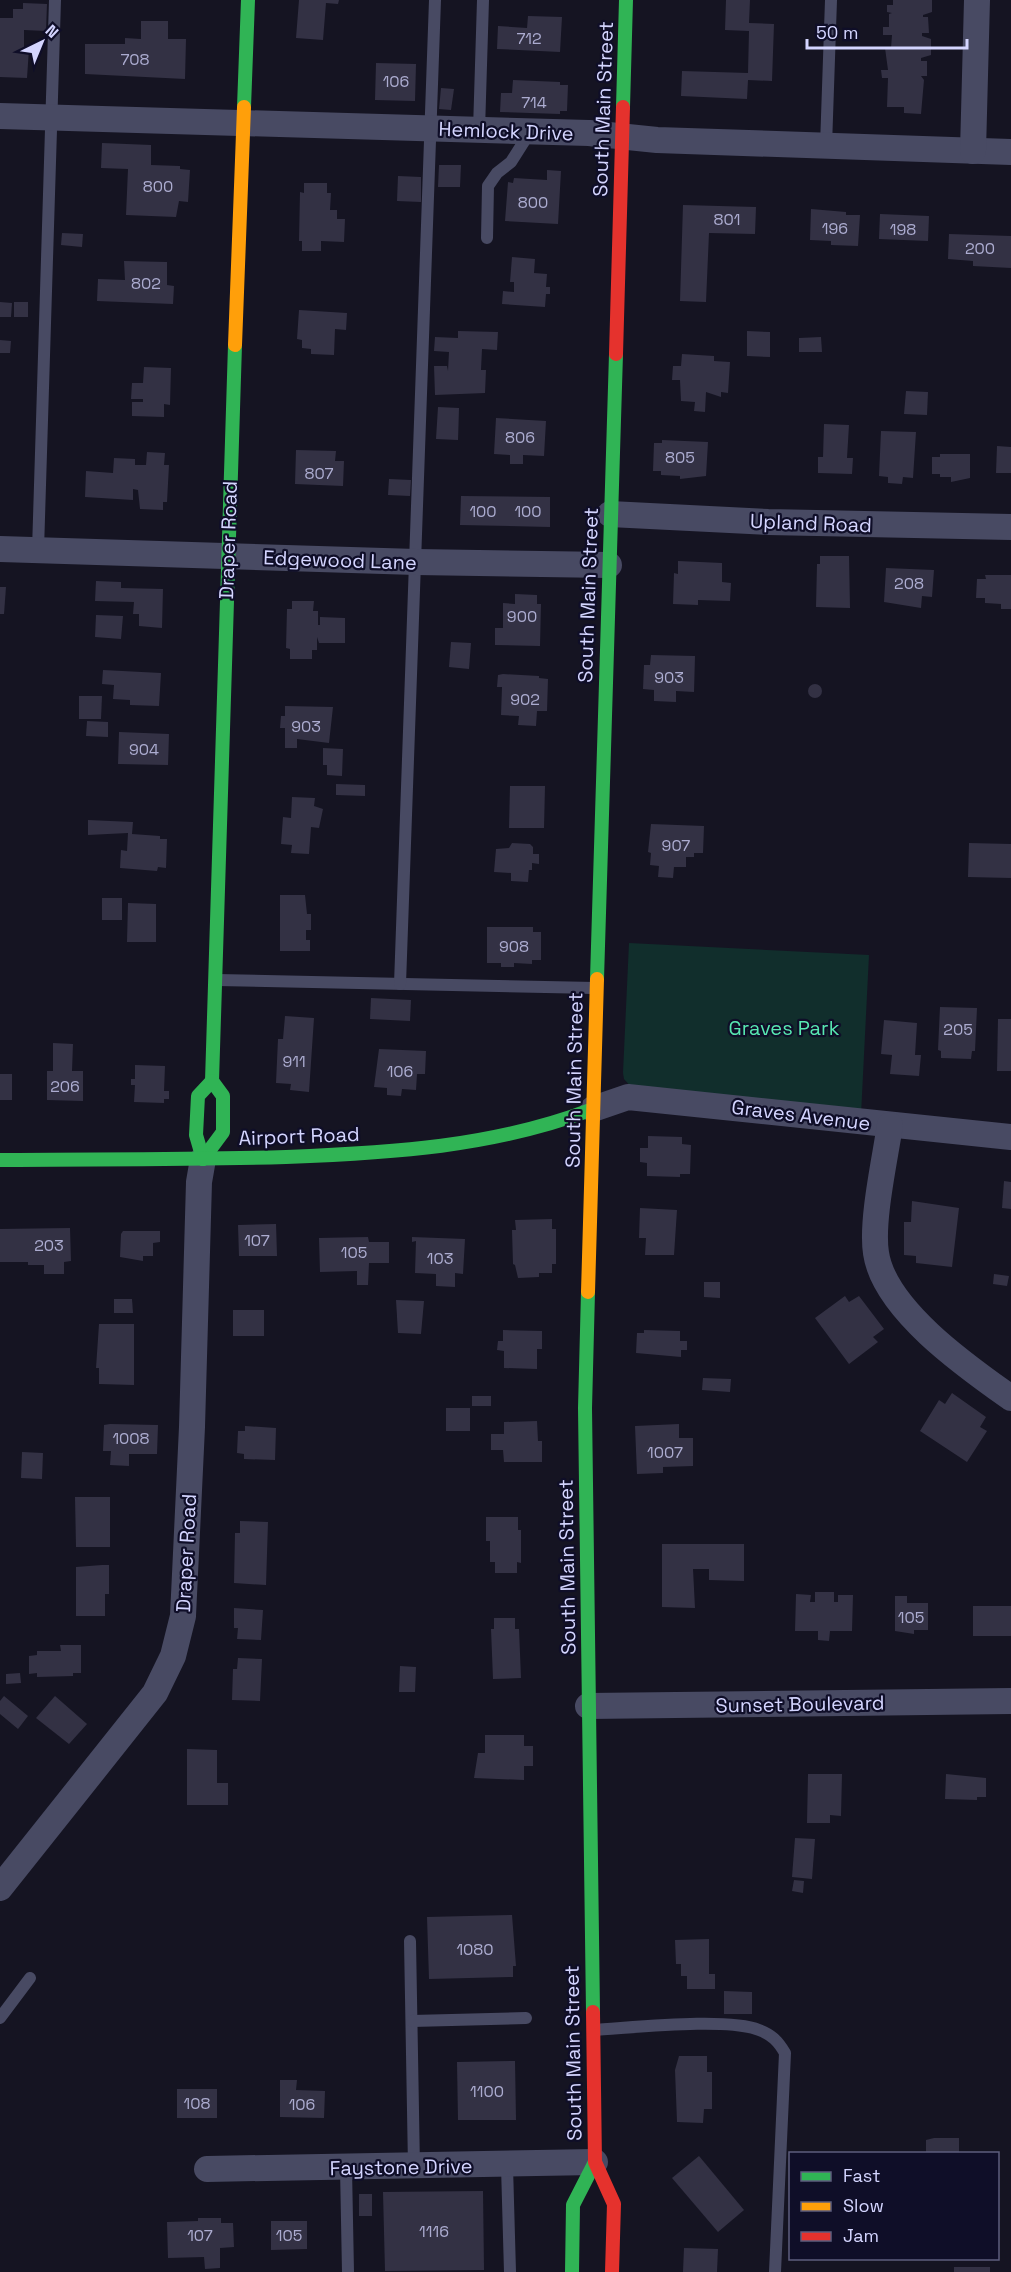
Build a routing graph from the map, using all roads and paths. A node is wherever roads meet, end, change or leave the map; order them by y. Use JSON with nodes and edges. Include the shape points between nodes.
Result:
{"nodes":[{"id":1,"x":55,"y":0,"type":"edge"},
{"id":2,"x":248,"y":0,"type":"edge"},
{"id":3,"x":435,"y":0,"type":"edge"},
{"id":4,"x":483,"y":0,"type":"edge"},
{"id":5,"x":626,"y":0,"type":"edge"},
{"id":6,"x":831,"y":0,"type":"edge"},
{"id":7,"x":977,"y":0,"type":"edge"},
{"id":8,"x":0,"y":116,"type":"edge"},
{"id":9,"x":51,"y":118,"type":"junction"},
{"id":10,"x":244,"y":124,"type":"junction"},
{"id":11,"x":430,"y":129,"type":"junction"},
{"id":12,"x":479,"y":130,"type":"junction"},
{"id":13,"x":530,"y":132,"type":"junction"},
{"id":14,"x":622,"y":137,"type":"junction"},
{"id":15,"x":826,"y":146,"type":"junction"},
{"id":16,"x":973,"y":151,"type":"junction"},
{"id":17,"x":1011,"y":152,"type":"edge"},
{"id":18,"x":487,"y":238,"type":"dead end"},
{"id":19,"x":610,"y":514,"type":"junction"},
{"id":20,"x":1011,"y":527,"type":"edge"},
{"id":21,"x":0,"y":549,"type":"edge"},
{"id":22,"x":38,"y":550,"type":"junction"},
{"id":23,"x":227,"y":556,"type":"junction"},
{"id":24,"x":416,"y":562,"type":"junction"},
{"id":25,"x":609,"y":565,"type":"junction"},
{"id":26,"x":215,"y":980,"type":"junction"},
{"id":27,"x":400,"y":984,"type":"junction"},
{"id":28,"x":596,"y":988,"type":"junction"},
{"id":29,"x":212,"y":1081,"type":"junction"},
{"id":30,"x":593,"y":1109,"type":"junction"},
{"id":31,"x":890,"y":1125,"type":"junction"},
{"id":32,"x":1011,"y":1137,"type":"edge"},
{"id":33,"x":203,"y":1159,"type":"junction"},
{"id":34,"x":0,"y":1160,"type":"edge"},
{"id":35,"x":1011,"y":1398,"type":"edge"},
{"id":36,"x":1011,"y":1701,"type":"edge"},
{"id":37,"x":588,"y":1706,"type":"junction"},
{"id":38,"x":0,"y":1888,"type":"edge"},
{"id":39,"x":410,"y":1941,"type":"dead end"},
{"id":40,"x":30,"y":1977,"type":"dead end"},
{"id":41,"x":1,"y":2016,"type":"edge"},
{"id":42,"x":526,"y":2018,"type":"dead end"},
{"id":43,"x":412,"y":2021,"type":"junction"},
{"id":44,"x":592,"y":2030,"type":"junction"},
{"id":45,"x":595,"y":2162,"type":"junction"},
{"id":46,"x":507,"y":2166,"type":"junction"},
{"id":47,"x":414,"y":2167,"type":"junction"},
{"id":48,"x":346,"y":2168,"type":"junction"},
{"id":49,"x":207,"y":2169,"type":"dead end"},
{"id":50,"x":348,"y":2272,"type":"edge"},
{"id":51,"x":510,"y":2272,"type":"edge"},
{"id":52,"x":572,"y":2272,"type":"edge"},
{"id":53,"x":612,"y":2272,"type":"edge"},
{"id":54,"x":775,"y":2272,"type":"edge"}],
"edges":[{"from":1,"to":9,"type":"lane"},
{"from":2,"to":10,"type":"main road","name":"Draper Road"},
{"from":3,"to":11,"type":"lane"},
{"from":4,"to":12,"type":"lane"},
{"from":5,"to":14,"type":"main road","name":"South Main Street"},
{"from":6,"to":15,"type":"lane"},
{"from":7,"to":16,"type":"street"},
{"from":8,"to":9,"type":"street","name":"Hemlock Drive"},
{"from":9,"to":10,"type":"street","name":"Hemlock Drive"},
{"from":9,"to":22,"type":"lane"},
{"from":10,"to":11,"type":"street","name":"Hemlock Drive"},
{"from":10,"to":23,"type":"main road","name":"Draper Road"},
{"from":11,"to":12,"type":"street","name":"Hemlock Drive"},
{"from":11,"to":24,"type":"lane"},
{"from":12,"to":13,"type":"street","name":"Hemlock Drive"},
{"from":13,"to":14,"type":"street","name":"Hemlock Drive"},
{"from":13,"to":18,"type":"lane","via":[[511,162],[488,186]]},
{"from":14,"to":15,"type":"street","name":"Hemlock Drive"},
{"from":14,"to":19,"type":"main road","name":"South Main Street"},
{"from":15,"to":16,"type":"street","name":"Hemlock Drive"},
{"from":16,"to":17,"type":"street","name":"Hemlock Drive"},
{"from":19,"to":20,"type":"street","name":"Upland Road"},
{"from":19,"to":25,"type":"main road","name":"South Main Street"},
{"from":21,"to":22,"type":"street","name":"Edgewood Lane"},
{"from":22,"to":23,"type":"street","name":"Edgewood Lane"},
{"from":23,"to":24,"type":"street","name":"Edgewood Lane"},
{"from":23,"to":26,"type":"main road","name":"Draper Road"},
{"from":24,"to":25,"type":"street","name":"Edgewood Lane"},
{"from":24,"to":27,"type":"lane"},
{"from":25,"to":28,"type":"main road","name":"South Main Street"},
{"from":26,"to":27,"type":"lane"},
{"from":26,"to":29,"type":"main road","name":"Draper Road"},
{"from":27,"to":28,"type":"lane"},
{"from":28,"to":30,"type":"main road","name":"South Main Street"},
{"from":29,"to":33,"type":"main road","name":"Draper Road","via":[[198,1096],[196,1135]]},
{"from":29,"to":33,"type":"main road","name":"Draper Road","via":[[223,1096],[222,1132]]},
{"from":30,"to":31,"type":"street","name":"Graves Avenue","via":[[628,1097]]},
{"from":30,"to":33,"type":"main road","name":"Airport Road","via":[[548,1128],[408,1152]]},
{"from":30,"to":37,"type":"main road","name":"South Main Street","via":[[585,1407]]},
{"from":31,"to":32,"type":"street","name":"Graves Avenue"},
{"from":31,"to":35,"type":"street","via":[[875,1241],[884,1280],[930,1332]]},
{"from":33,"to":34,"type":"main road","name":"Airport Road"},
{"from":33,"to":38,"type":"street","name":"Draper Road","via":[[187,1562],[180,1629],[155,1693]]},
{"from":36,"to":37,"type":"street","name":"Sunset Boulevard"},
{"from":37,"to":44,"type":"main road","name":"South Main Street"},
{"from":39,"to":43,"type":"lane"},
{"from":40,"to":41,"type":"lane"},
{"from":42,"to":43,"type":"lane"},
{"from":43,"to":47,"type":"lane"},
{"from":44,"to":45,"type":"main road","name":"South Main Street"},
{"from":44,"to":54,"type":"lane","via":[[728,2024],[757,2029],[778,2040],[785,2054]]},
{"from":45,"to":46,"type":"street","name":"Faystone Drive"},
{"from":45,"to":52,"type":"main road","name":"South Main Street","via":[[573,2205]]},
{"from":45,"to":53,"type":"main road","name":"South Main Street","via":[[614,2204]]},
{"from":46,"to":47,"type":"street","name":"Faystone Drive"},
{"from":46,"to":51,"type":"lane"},
{"from":47,"to":48,"type":"street","name":"Faystone Drive"},
{"from":48,"to":49,"type":"street","name":"Faystone Drive"},
{"from":48,"to":50,"type":"lane"}]}
